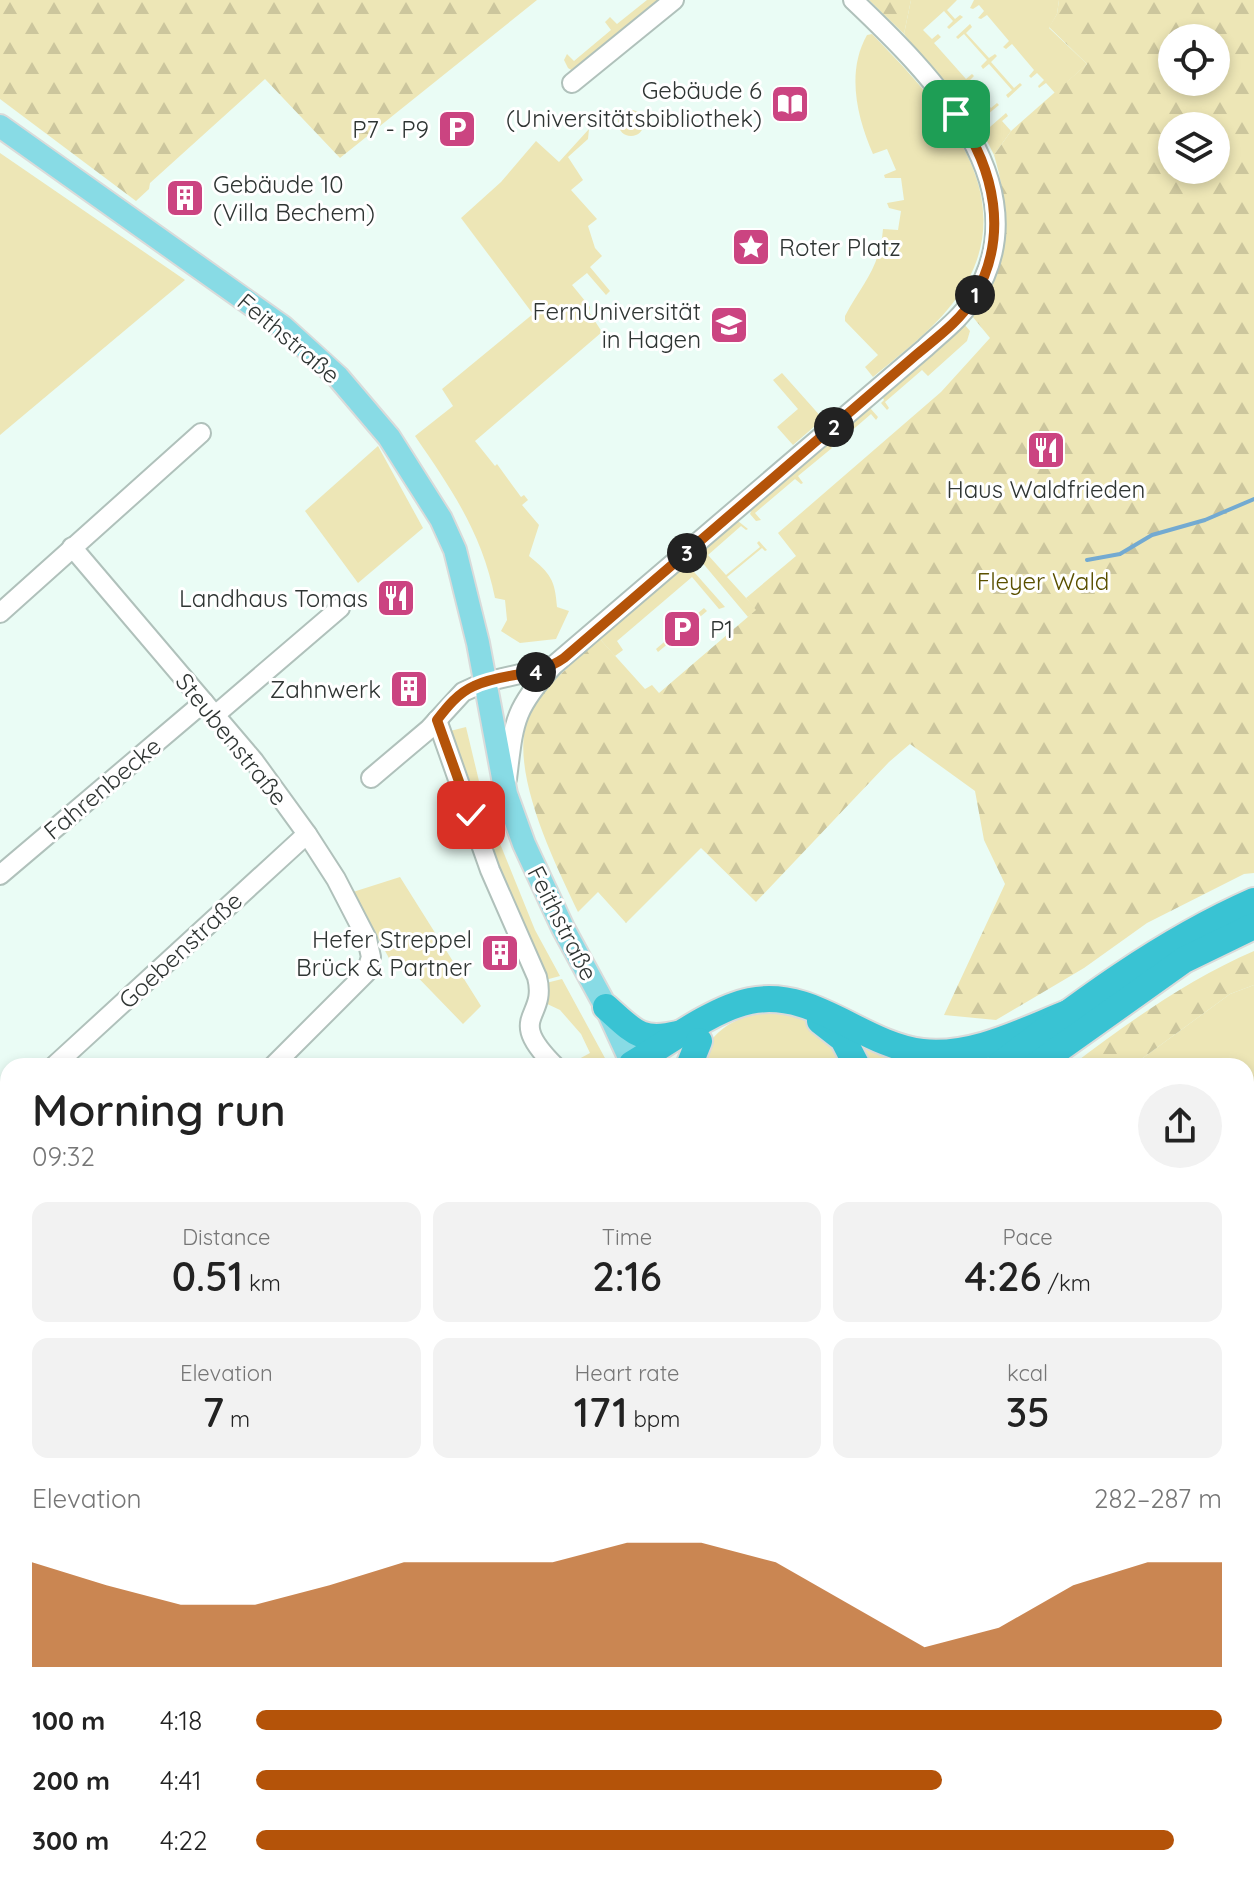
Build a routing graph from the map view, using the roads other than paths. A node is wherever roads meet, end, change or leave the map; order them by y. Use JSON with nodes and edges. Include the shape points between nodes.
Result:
{"nodes":[{"id":1,"x":674,"y":0,"type":"edge"},
{"id":2,"x":853,"y":0,"type":"edge"},
{"id":3,"x":572,"y":83,"type":"dead end"},
{"id":4,"x":0,"y":126,"type":"edge"},
{"id":5,"x":201,"y":433,"type":"dead end"},
{"id":6,"x":72,"y":547,"type":"junction"},
{"id":7,"x":340,"y":608,"type":"dead end"},
{"id":8,"x":0,"y":613,"type":"edge"},
{"id":9,"x":553,"y":666,"type":"junction"},
{"id":10,"x":485,"y":682,"type":"junction"},
{"id":11,"x":209,"y":709,"type":"junction"},
{"id":12,"x":437,"y":720,"type":"junction"},
{"id":13,"x":371,"y":778,"type":"dead end"},
{"id":14,"x":506,"y":794,"type":"junction"},
{"id":15,"x":307,"y":834,"type":"junction"},
{"id":16,"x":0,"y":875,"type":"edge"},
{"id":17,"x":1254,"y":901,"type":"edge"},
{"id":18,"x":1254,"y":926,"type":"edge"},
{"id":19,"x":606,"y":1007,"type":"junction"},
{"id":20,"x":1073,"y":1011,"type":"junction"},
{"id":21,"x":694,"y":1036,"type":"junction"},
{"id":22,"x":63,"y":1058,"type":"edge"},
{"id":23,"x":281,"y":1058,"type":"edge"},
{"id":24,"x":547,"y":1058,"type":"edge"},
{"id":25,"x":628,"y":1058,"type":"edge"},
{"id":26,"x":646,"y":1058,"type":"edge"},
{"id":27,"x":672,"y":1058,"type":"edge"},
{"id":28,"x":690,"y":1058,"type":"edge"},
{"id":29,"x":854,"y":1058,"type":"edge"},
{"id":30,"x":1009,"y":1058,"type":"edge"},
{"id":31,"x":1046,"y":1058,"type":"edge"}],
"edges":[{"from":1,"to":3,"type":"street"},
{"from":2,"to":9,"type":"street","via":[[919,68],[977,145],[995,203],[990,258],[973,299],[925,348]]},
{"from":4,"to":10,"type":"main road","name":"Feithstraße","via":[[283,327],[369,411],[421,485],[450,539]]},
{"from":5,"to":6,"type":"street"},
{"from":6,"to":8,"type":"street"},
{"from":6,"to":11,"type":"street","name":"Steubenstraße"},
{"from":7,"to":11,"type":"street","name":"Fahrenbecke"},
{"from":9,"to":10,"type":"street"},
{"from":9,"to":14,"type":"street","via":[[519,709]]},
{"from":10,"to":12,"type":"street","via":[[463,692]]},
{"from":10,"to":14,"type":"main road","name":"Feithstraße"},
{"from":11,"to":15,"type":"street","name":"Steubenstraße"},
{"from":11,"to":16,"type":"street","name":"Fahrenbecke"},
{"from":12,"to":13,"type":"street"},
{"from":12,"to":24,"type":"street","name":"Feithstraße","via":[[490,870],[537,977],[529,1030]]},
{"from":14,"to":19,"type":"main road","name":"Feithstraße","via":[[524,844]]},
{"from":15,"to":22,"type":"street","name":"Goebenstraße"},
{"from":15,"to":23,"type":"street","name":"Steubenstraße","via":[[361,926],[371,963]]},
{"from":17,"to":20,"type":"highway","via":[[1181,937]]},
{"from":18,"to":31,"type":"highway","via":[[1184,960]]},
{"from":19,"to":21,"type":"highway","via":[[643,1037]]},
{"from":19,"to":25,"type":"main road","name":"Feithstraße"},
{"from":20,"to":21,"type":"highway","via":[[972,1049],[936,1053],[886,1042],[817,1008],[788,1000],[749,1001],[721,1012]]},
{"from":20,"to":30,"type":"highway"},
{"from":21,"to":26,"type":"highway"},
{"from":21,"to":27,"type":"highway"},
{"from":21,"to":28,"type":"highway"},
{"from":21,"to":29,"type":"highway","via":[[742,1014],[786,1009],[833,1029]]}]}
